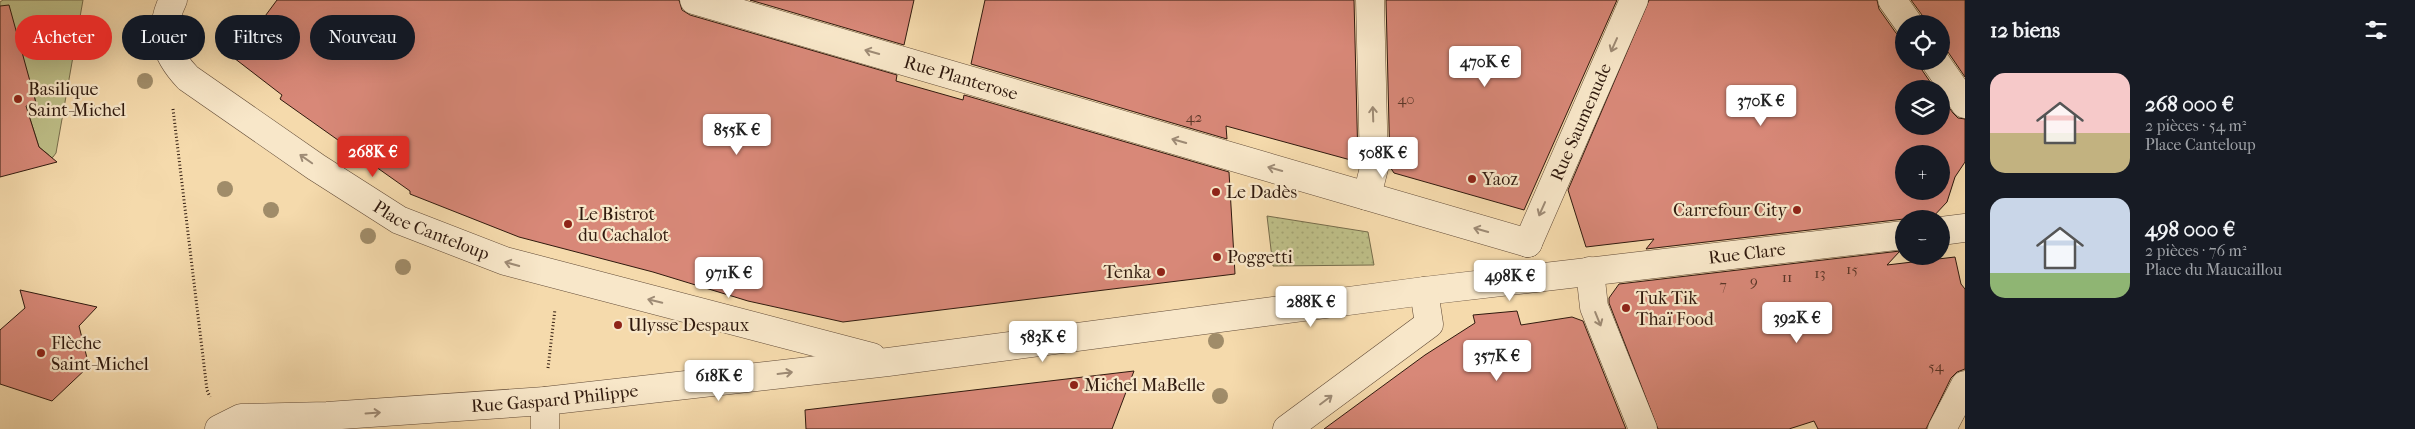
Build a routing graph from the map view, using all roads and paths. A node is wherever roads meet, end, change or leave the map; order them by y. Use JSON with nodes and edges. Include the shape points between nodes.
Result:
{"nodes":[{"id":1,"x":173,"y":0,"type":"edge"},
{"id":2,"x":694,"y":0,"type":"edge"},
{"id":3,"x":1370,"y":0,"type":"edge"},
{"id":4,"x":1634,"y":0,"type":"edge"},
{"id":5,"x":1892,"y":0,"type":"edge"},
{"id":6,"x":1903,"y":15,"type":"edge"},
{"id":7,"x":1941,"y":70,"type":"edge"},
{"id":8,"x":172,"y":100,"type":"dead end"},
{"id":9,"x":1965,"y":104,"type":"edge"},
{"id":10,"x":1367,"y":196,"type":"junction"},
{"id":11,"x":1965,"y":228,"type":"edge"},
{"id":12,"x":1950,"y":230,"type":"edge"},
{"id":13,"x":1895,"y":236,"type":"edge"},
{"id":14,"x":1528,"y":243,"type":"junction"},
{"id":15,"x":1590,"y":271,"type":"junction"},
{"id":16,"x":559,"y":277,"type":"junction"},
{"id":17,"x":1533,"y":278,"type":"junction"},
{"id":18,"x":1424,"y":291,"type":"junction"},
{"id":19,"x":888,"y":362,"type":"junction"},
{"id":20,"x":1965,"y":385,"type":"edge"},
{"id":21,"x":545,"y":401,"type":"junction"},
{"id":22,"x":220,"y":428,"type":"edge"},
{"id":23,"x":545,"y":429,"type":"edge"},
{"id":24,"x":1287,"y":429,"type":"edge"},
{"id":25,"x":1643,"y":429,"type":"edge"},
{"id":26,"x":1942,"y":429,"type":"edge"}],
"edges":[{"from":16,"to":1,"type":"street","name":"Place Canteloup","one_way":true,"via":[[504,261],[399,220],[188,78],[164,39]]},
{"from":10,"to":2,"type":"street","name":"Rue Planterose","one_way":true},
{"from":10,"to":3,"type":"street","one_way":true,"via":[[1374,168]]},
{"from":4,"to":14,"type":"street","name":"Rue Saumenude","one_way":true},
{"from":5,"to":6,"type":"street"},
{"from":7,"to":9,"type":"street"},
{"from":8,"to":22,"type":"path","via":[[207,390]]},
{"from":14,"to":10,"type":"street","name":"Rue Planterose","one_way":true},
{"from":11,"to":12,"type":"street"},
{"from":13,"to":15,"type":"street","name":"Rue Clare"},
{"from":14,"to":17,"type":"street"},
{"from":15,"to":17,"type":"street","name":"Rue Clare"},
{"from":15,"to":25,"type":"street","one_way":true,"via":[[1594,307]]},
{"from":19,"to":16,"type":"street","name":"Rue Gaspard Philippe","one_way":true},
{"from":16,"to":21,"type":"path"},
{"from":17,"to":18,"type":"street","name":"Rue Clare"},
{"from":18,"to":19,"type":"street","name":"Rue Gaspard Philippe"},
{"from":24,"to":18,"type":"street","one_way":true,"via":[[1429,324]]},
{"from":21,"to":19,"type":"street","name":"Rue Gaspard Philippe","one_way":true},
{"from":20,"to":26,"type":"street"},
{"from":22,"to":21,"type":"street","name":"Rue Gaspard Philippe","one_way":true,"via":[[240,418],[327,416]]},
{"from":21,"to":23,"type":"street"}]}
